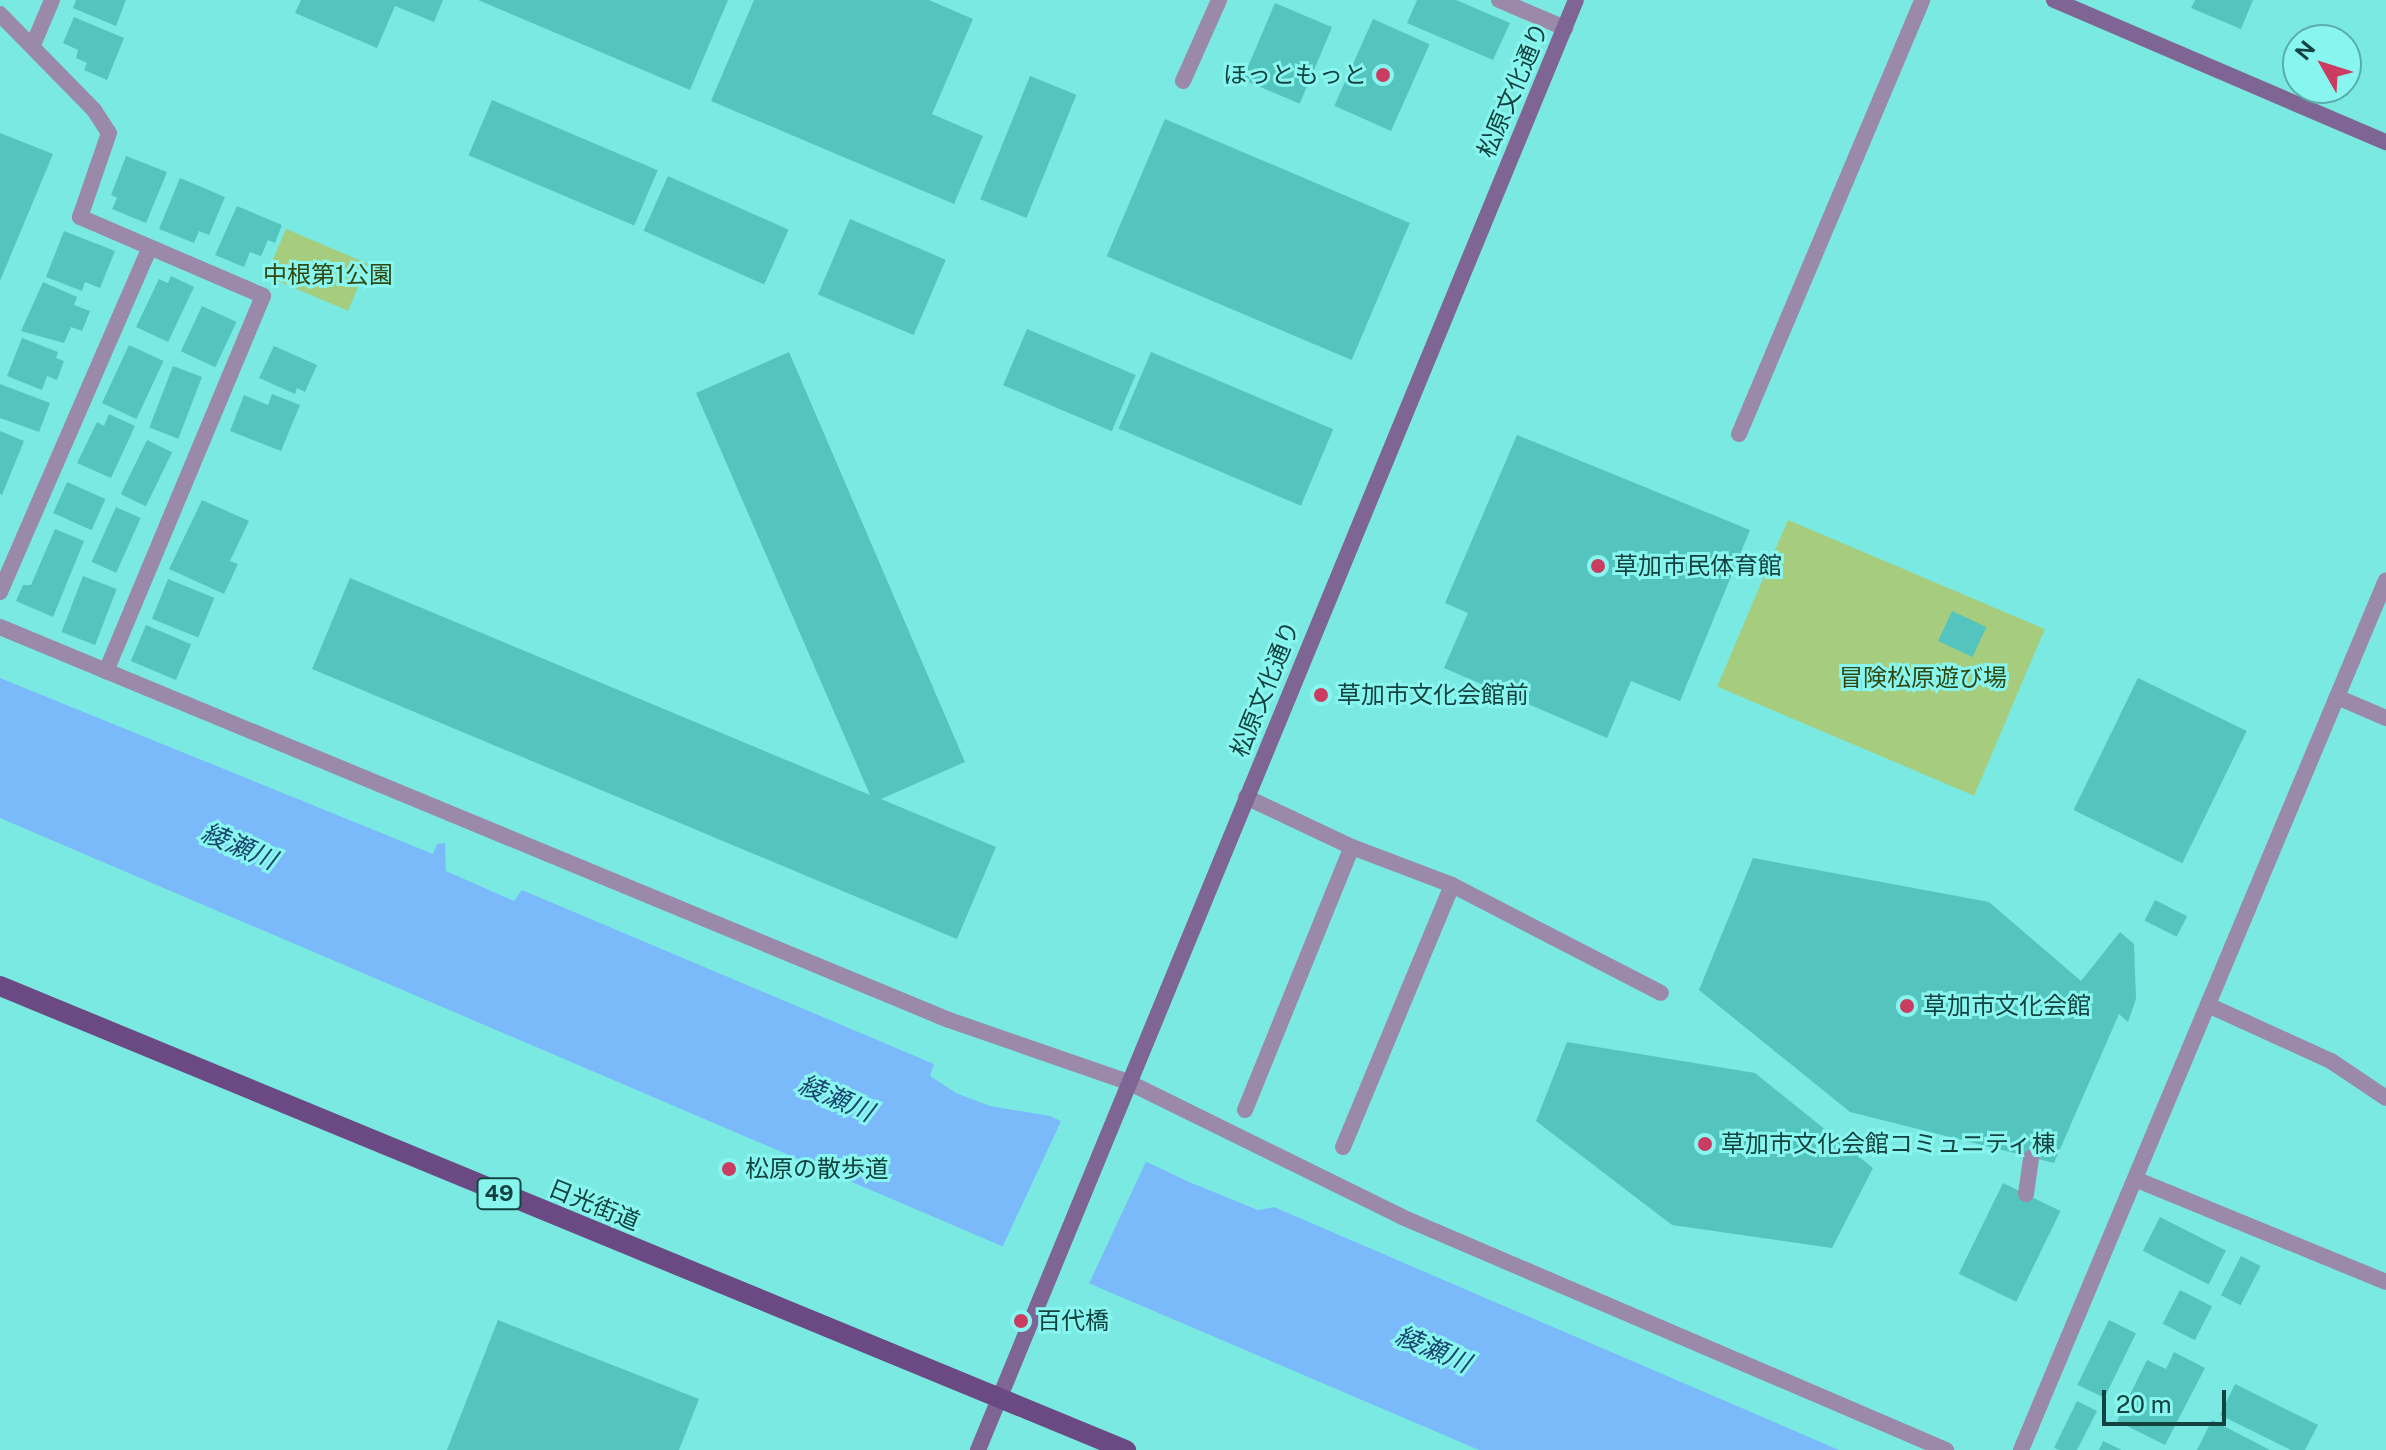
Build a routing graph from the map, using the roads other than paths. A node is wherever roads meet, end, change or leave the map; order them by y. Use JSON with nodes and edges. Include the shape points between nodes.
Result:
{"nodes":[{"id":1,"x":52,"y":0,"type":"edge"},
{"id":2,"x":1219,"y":0,"type":"edge"},
{"id":3,"x":1499,"y":0,"type":"edge"},
{"id":4,"x":1576,"y":0,"type":"edge"},
{"id":5,"x":1922,"y":0,"type":"edge"},
{"id":6,"x":2054,"y":0,"type":"edge"},
{"id":7,"x":0,"y":14,"type":"edge"},
{"id":8,"x":1565,"y":28,"type":"junction"},
{"id":9,"x":33,"y":45,"type":"junction"},
{"id":10,"x":1183,"y":81,"type":"dead end"},
{"id":11,"x":2386,"y":142,"type":"edge"},
{"id":12,"x":149,"y":249,"type":"junction"},
{"id":13,"x":1739,"y":434,"type":"dead end"},
{"id":14,"x":2386,"y":580,"type":"edge"},
{"id":15,"x":0,"y":592,"type":"edge"},
{"id":16,"x":0,"y":627,"type":"edge"},
{"id":17,"x":106,"y":671,"type":"junction"},
{"id":18,"x":2337,"y":697,"type":"junction"},
{"id":19,"x":2386,"y":718,"type":"edge"},
{"id":20,"x":1246,"y":797,"type":"junction"},
{"id":21,"x":1352,"y":847,"type":"junction"},
{"id":22,"x":1452,"y":885,"type":"junction"},
{"id":23,"x":0,"y":986,"type":"edge"},
{"id":24,"x":1661,"y":993,"type":"dead end"},
{"id":25,"x":2208,"y":1005,"type":"junction"},
{"id":26,"x":1128,"y":1082,"type":"junction"},
{"id":27,"x":2386,"y":1098,"type":"edge"},
{"id":28,"x":1245,"y":1110,"type":"dead end"},
{"id":29,"x":1343,"y":1147,"type":"dead end"},
{"id":30,"x":2031,"y":1157,"type":"dead end"},
{"id":31,"x":2135,"y":1179,"type":"junction"},
{"id":32,"x":2026,"y":1194,"type":"dead end"},
{"id":33,"x":2386,"y":1282,"type":"edge"},
{"id":34,"x":1000,"y":1397,"type":"junction"},
{"id":35,"x":978,"y":1450,"type":"edge"},
{"id":36,"x":1126,"y":1450,"type":"edge"},
{"id":37,"x":1946,"y":1450,"type":"edge"},
{"id":38,"x":2021,"y":1450,"type":"edge"}],
"edges":[{"from":1,"to":9,"type":"street"},
{"from":2,"to":10,"type":"street"},
{"from":3,"to":8,"type":"street"},
{"from":4,"to":8,"type":"street","name":"松原文化通り"},
{"from":5,"to":13,"type":"street"},
{"from":6,"to":11,"type":"street"},
{"from":7,"to":9,"type":"street"},
{"from":8,"to":20,"type":"street","name":"松原文化通り"},
{"from":9,"to":12,"type":"street","via":[[109,133],[80,217]]},
{"from":12,"to":15,"type":"street"},
{"from":12,"to":17,"type":"street","via":[[263,296]]},
{"from":14,"to":18,"type":"street"},
{"from":16,"to":17,"type":"street"},
{"from":17,"to":26,"type":"street","via":[[949,1020]]},
{"from":18,"to":19,"type":"street"},
{"from":18,"to":25,"type":"street"},
{"from":20,"to":21,"type":"street"},
{"from":20,"to":26,"type":"street","name":"松原文化通り"},
{"from":21,"to":22,"type":"street"},
{"from":21,"to":28,"type":"street"},
{"from":22,"to":24,"type":"street"},
{"from":22,"to":29,"type":"street"},
{"from":23,"to":34,"type":"main road","name":"日光街道","number":"49"},
{"from":25,"to":27,"type":"street","via":[[2331,1061]]},
{"from":25,"to":31,"type":"street"},
{"from":26,"to":34,"type":"street","name":"松原文化通り"},
{"from":26,"to":37,"type":"street","via":[[1402,1217]]},
{"from":30,"to":32,"type":"street"},
{"from":31,"to":33,"type":"street"},
{"from":31,"to":38,"type":"street"},
{"from":34,"to":35,"type":"street","name":"松原文化通り"},
{"from":34,"to":36,"type":"main road","name":"日光街道","number":"49"}]}
